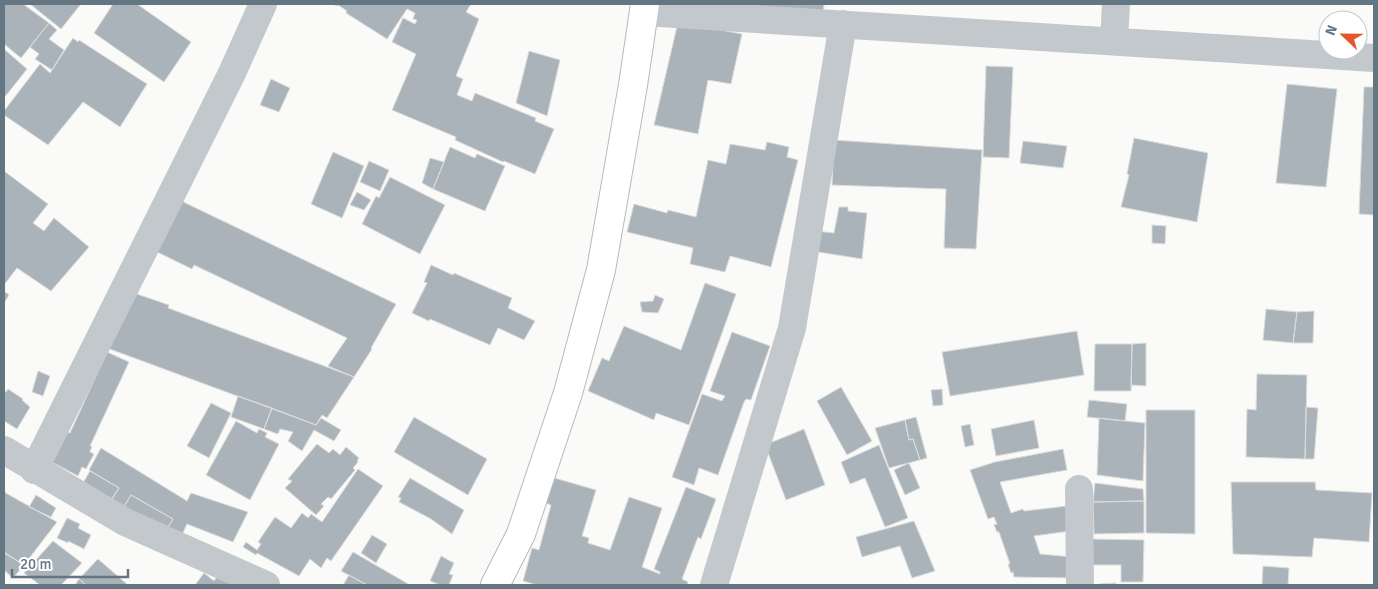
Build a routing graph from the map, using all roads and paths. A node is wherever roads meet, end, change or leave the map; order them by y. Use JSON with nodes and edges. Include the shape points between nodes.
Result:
{"nodes":[{"id":1,"x":263,"y":4,"type":"edge"},
{"id":2,"x":1116,"y":4,"type":"edge"},
{"id":3,"x":645,"y":8,"type":"edge"},
{"id":4,"x":843,"y":24,"type":"junction"},
{"id":5,"x":1114,"y":41,"type":"junction"},
{"id":6,"x":1374,"y":58,"type":"edge"},
{"id":7,"x":4,"y":450,"type":"edge"},
{"id":8,"x":34,"y":470,"type":"junction"},
{"id":9,"x":1079,"y":489,"type":"dead end"},
{"id":10,"x":266,"y":585,"type":"edge"},
{"id":11,"x":495,"y":585,"type":"edge"},
{"id":12,"x":714,"y":585,"type":"edge"},
{"id":13,"x":1080,"y":585,"type":"edge"}],
"edges":[{"from":1,"to":8,"type":"street","via":[[232,73]]},
{"from":2,"to":5,"type":"street"},
{"from":3,"to":4,"type":"street"},
{"from":3,"to":11,"type":"main road","via":[[601,270],[568,393],[524,525]]},
{"from":4,"to":5,"type":"street"},
{"from":4,"to":12,"type":"street","via":[[792,328]]},
{"from":5,"to":6,"type":"street"},
{"from":7,"to":8,"type":"street"},
{"from":8,"to":10,"type":"street","via":[[125,522]]},
{"from":9,"to":13,"type":"street"}]}
